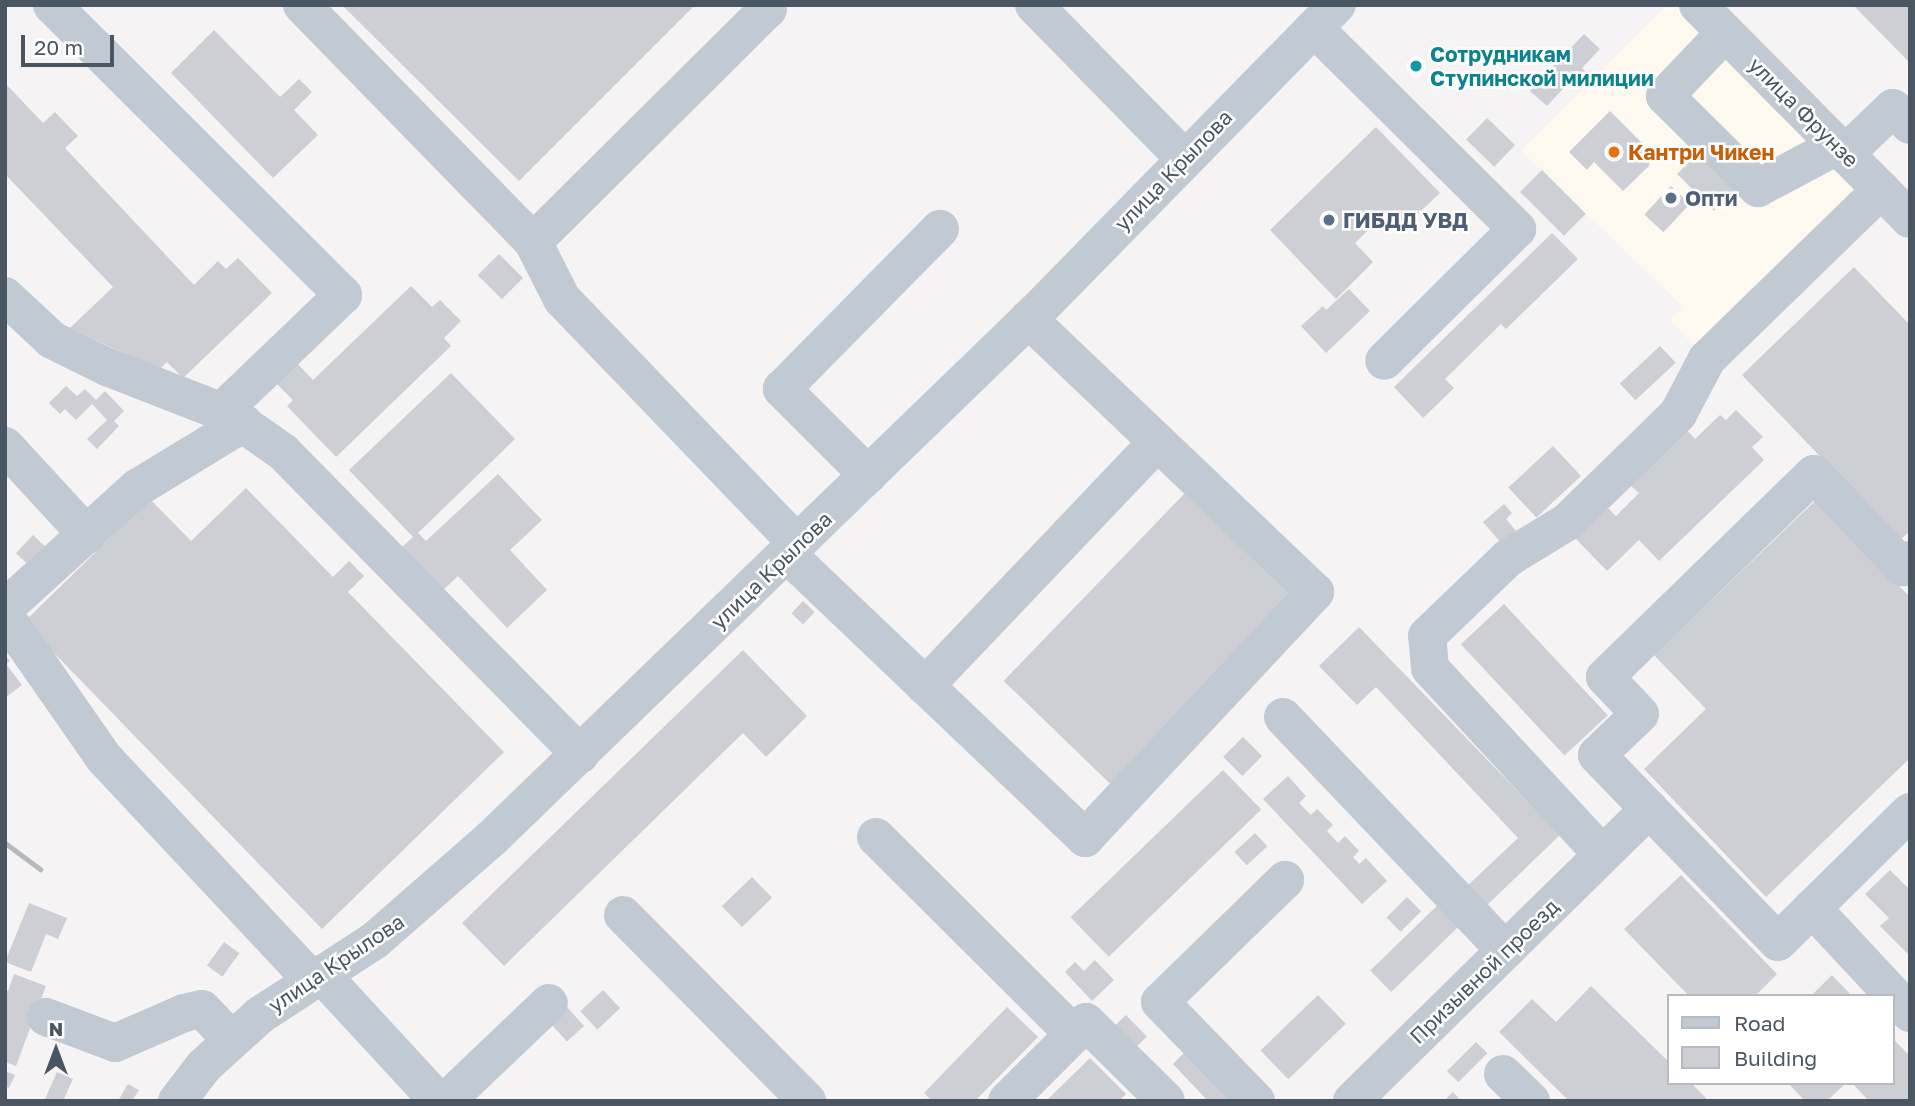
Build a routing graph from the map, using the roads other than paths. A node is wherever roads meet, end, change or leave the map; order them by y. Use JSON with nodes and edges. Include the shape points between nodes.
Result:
{"nodes":[{"id":1,"x":52,"y":5,"type":"edge"},
{"id":2,"x":302,"y":5,"type":"edge"},
{"id":3,"x":765,"y":5,"type":"edge"},
{"id":4,"x":1034,"y":5,"type":"edge"},
{"id":5,"x":1698,"y":5,"type":"edge"},
{"id":6,"x":1326,"y":17,"type":"edge"},
{"id":7,"x":1726,"y":33,"type":"junction"},
{"id":8,"x":1910,"y":125,"type":"edge"},
{"id":9,"x":1841,"y":150,"type":"junction"},
{"id":10,"x":1203,"y":154,"type":"junction"},
{"id":11,"x":1881,"y":190,"type":"junction"},
{"id":12,"x":1910,"y":219,"type":"edge"},
{"id":13,"x":940,"y":229,"type":"dead end"},
{"id":14,"x":533,"y":242,"type":"junction"},
{"id":15,"x":5,"y":296,"type":"edge"},
{"id":16,"x":1028,"y":319,"type":"junction"},
{"id":17,"x":1384,"y":361,"type":"dead end"},
{"id":18,"x":232,"y":418,"type":"junction"},
{"id":19,"x":1157,"y":442,"type":"junction"},
{"id":20,"x":5,"y":446,"type":"edge"},
{"id":21,"x":868,"y":475,"type":"junction"},
{"id":22,"x":87,"y":535,"type":"junction"},
{"id":23,"x":792,"y":549,"type":"junction"},
{"id":24,"x":1910,"y":560,"type":"edge"},
{"id":25,"x":5,"y":608,"type":"edge"},
{"id":26,"x":5,"y":616,"type":"edge"},
{"id":27,"x":925,"y":686,"type":"junction"},
{"id":28,"x":1283,"y":717,"type":"dead end"},
{"id":29,"x":580,"y":754,"type":"junction"},
{"id":30,"x":1649,"y":809,"type":"junction"},
{"id":31,"x":1910,"y":812,"type":"edge"},
{"id":32,"x":876,"y":837,"type":"dead end"},
{"id":33,"x":1609,"y":848,"type":"junction"},
{"id":34,"x":1285,"y":880,"type":"dead end"},
{"id":35,"x":1812,"y":908,"type":"junction"},
{"id":36,"x":622,"y":915,"type":"dead end"},
{"id":37,"x":1505,"y":950,"type":"junction"},
{"id":38,"x":317,"y":977,"type":"junction"},
{"id":39,"x":1892,"y":994,"type":"edge"},
{"id":40,"x":1894,"y":996,"type":"edge"},
{"id":41,"x":550,"y":1003,"type":"dead end"},
{"id":42,"x":1910,"y":1013,"type":"edge"},
{"id":43,"x":46,"y":1017,"type":"dead end"},
{"id":44,"x":1074,"y":1034,"type":"junction"},
{"id":45,"x":231,"y":1039,"type":"junction"},
{"id":46,"x":1503,"y":1074,"type":"dead end"},
{"id":47,"x":177,"y":1101,"type":"edge"},
{"id":48,"x":438,"y":1101,"type":"edge"},
{"id":49,"x":446,"y":1101,"type":"edge"},
{"id":50,"x":807,"y":1101,"type":"edge"},
{"id":51,"x":1007,"y":1101,"type":"edge"},
{"id":52,"x":1166,"y":1101,"type":"edge"},
{"id":53,"x":1256,"y":1101,"type":"edge"},
{"id":54,"x":1352,"y":1101,"type":"edge"},
{"id":55,"x":1531,"y":1101,"type":"edge"}],
"edges":[{"from":1,"to":18,"type":"street","via":[[343,295]]},
{"from":2,"to":14,"type":"street"},
{"from":3,"to":14,"type":"street","via":[[768,9]]},
{"from":4,"to":10,"type":"street"},
{"from":5,"to":7,"type":"street","name":"улица Фрунзе"},
{"from":6,"to":10,"type":"street","name":"улица Крылова"},
{"from":6,"to":17,"type":"street","via":[[1517,229]]},
{"from":7,"to":9,"type":"street","name":"улица Фрунзе"},
{"from":7,"to":9,"type":"street","via":[[1665,96],[1758,188]]},
{"from":8,"to":9,"type":"street","via":[[1893,108]]},
{"from":9,"to":11,"type":"street","name":"улица Фрунзе"},
{"from":10,"to":16,"type":"street","name":"улица Крылова"},
{"from":11,"to":12,"type":"street","name":"улица Фрунзе"},
{"from":11,"to":33,"type":"street","via":[[1707,359],[1678,414],[1567,522],[1508,558],[1427,636],[1430,668]]},
{"from":13,"to":21,"type":"street","via":[[782,389]]},
{"from":14,"to":23,"type":"street","via":[[562,299]]},
{"from":15,"to":18,"type":"street","via":[[69,349]]},
{"from":16,"to":19,"type":"street"},
{"from":16,"to":21,"type":"street","name":"улица Крылова"},
{"from":18,"to":22,"type":"street","via":[[137,488]]},
{"from":18,"to":29,"type":"street","via":[[283,452]]},
{"from":19,"to":27,"type":"street"},
{"from":19,"to":27,"type":"street","via":[[1315,592],[1085,838]]},
{"from":20,"to":22,"type":"street"},
{"from":21,"to":23,"type":"street","name":"улица Крылова"},
{"from":22,"to":25,"type":"street"},
{"from":23,"to":27,"type":"street"},
{"from":23,"to":29,"type":"street","name":"улица Крылова"},
{"from":24,"to":30,"type":"street","via":[[1903,567],[1814,474],[1605,677],[1640,713],[1597,755]]},
{"from":26,"to":38,"type":"street","via":[[104,758]]},
{"from":28,"to":37,"type":"street"},
{"from":29,"to":38,"type":"street","name":"улица Крылова","via":[[405,917]]},
{"from":30,"to":33,"type":"street","name":"Призывной проезд"},
{"from":30,"to":35,"type":"street","via":[[1778,942]]},
{"from":31,"to":35,"type":"street"},
{"from":32,"to":44,"type":"street"},
{"from":33,"to":37,"type":"street","name":"Призывной проезд"},
{"from":34,"to":53,"type":"street","via":[[1160,1002]]},
{"from":35,"to":39,"type":"street"},
{"from":36,"to":50,"type":"street"},
{"from":37,"to":54,"type":"street","name":"Призывной проезд"},
{"from":38,"to":45,"type":"street","name":"улица Крылова"},
{"from":38,"to":48,"type":"street"},
{"from":40,"to":42,"type":"street"},
{"from":41,"to":49,"type":"street"},
{"from":43,"to":45,"type":"street","via":[[115,1044],[202,1009]]},
{"from":44,"to":51,"type":"street"},
{"from":44,"to":52,"type":"street","via":[[1086,1022]]},
{"from":45,"to":47,"type":"street","name":"улица Крылова"},
{"from":46,"to":55,"type":"street"}]}
